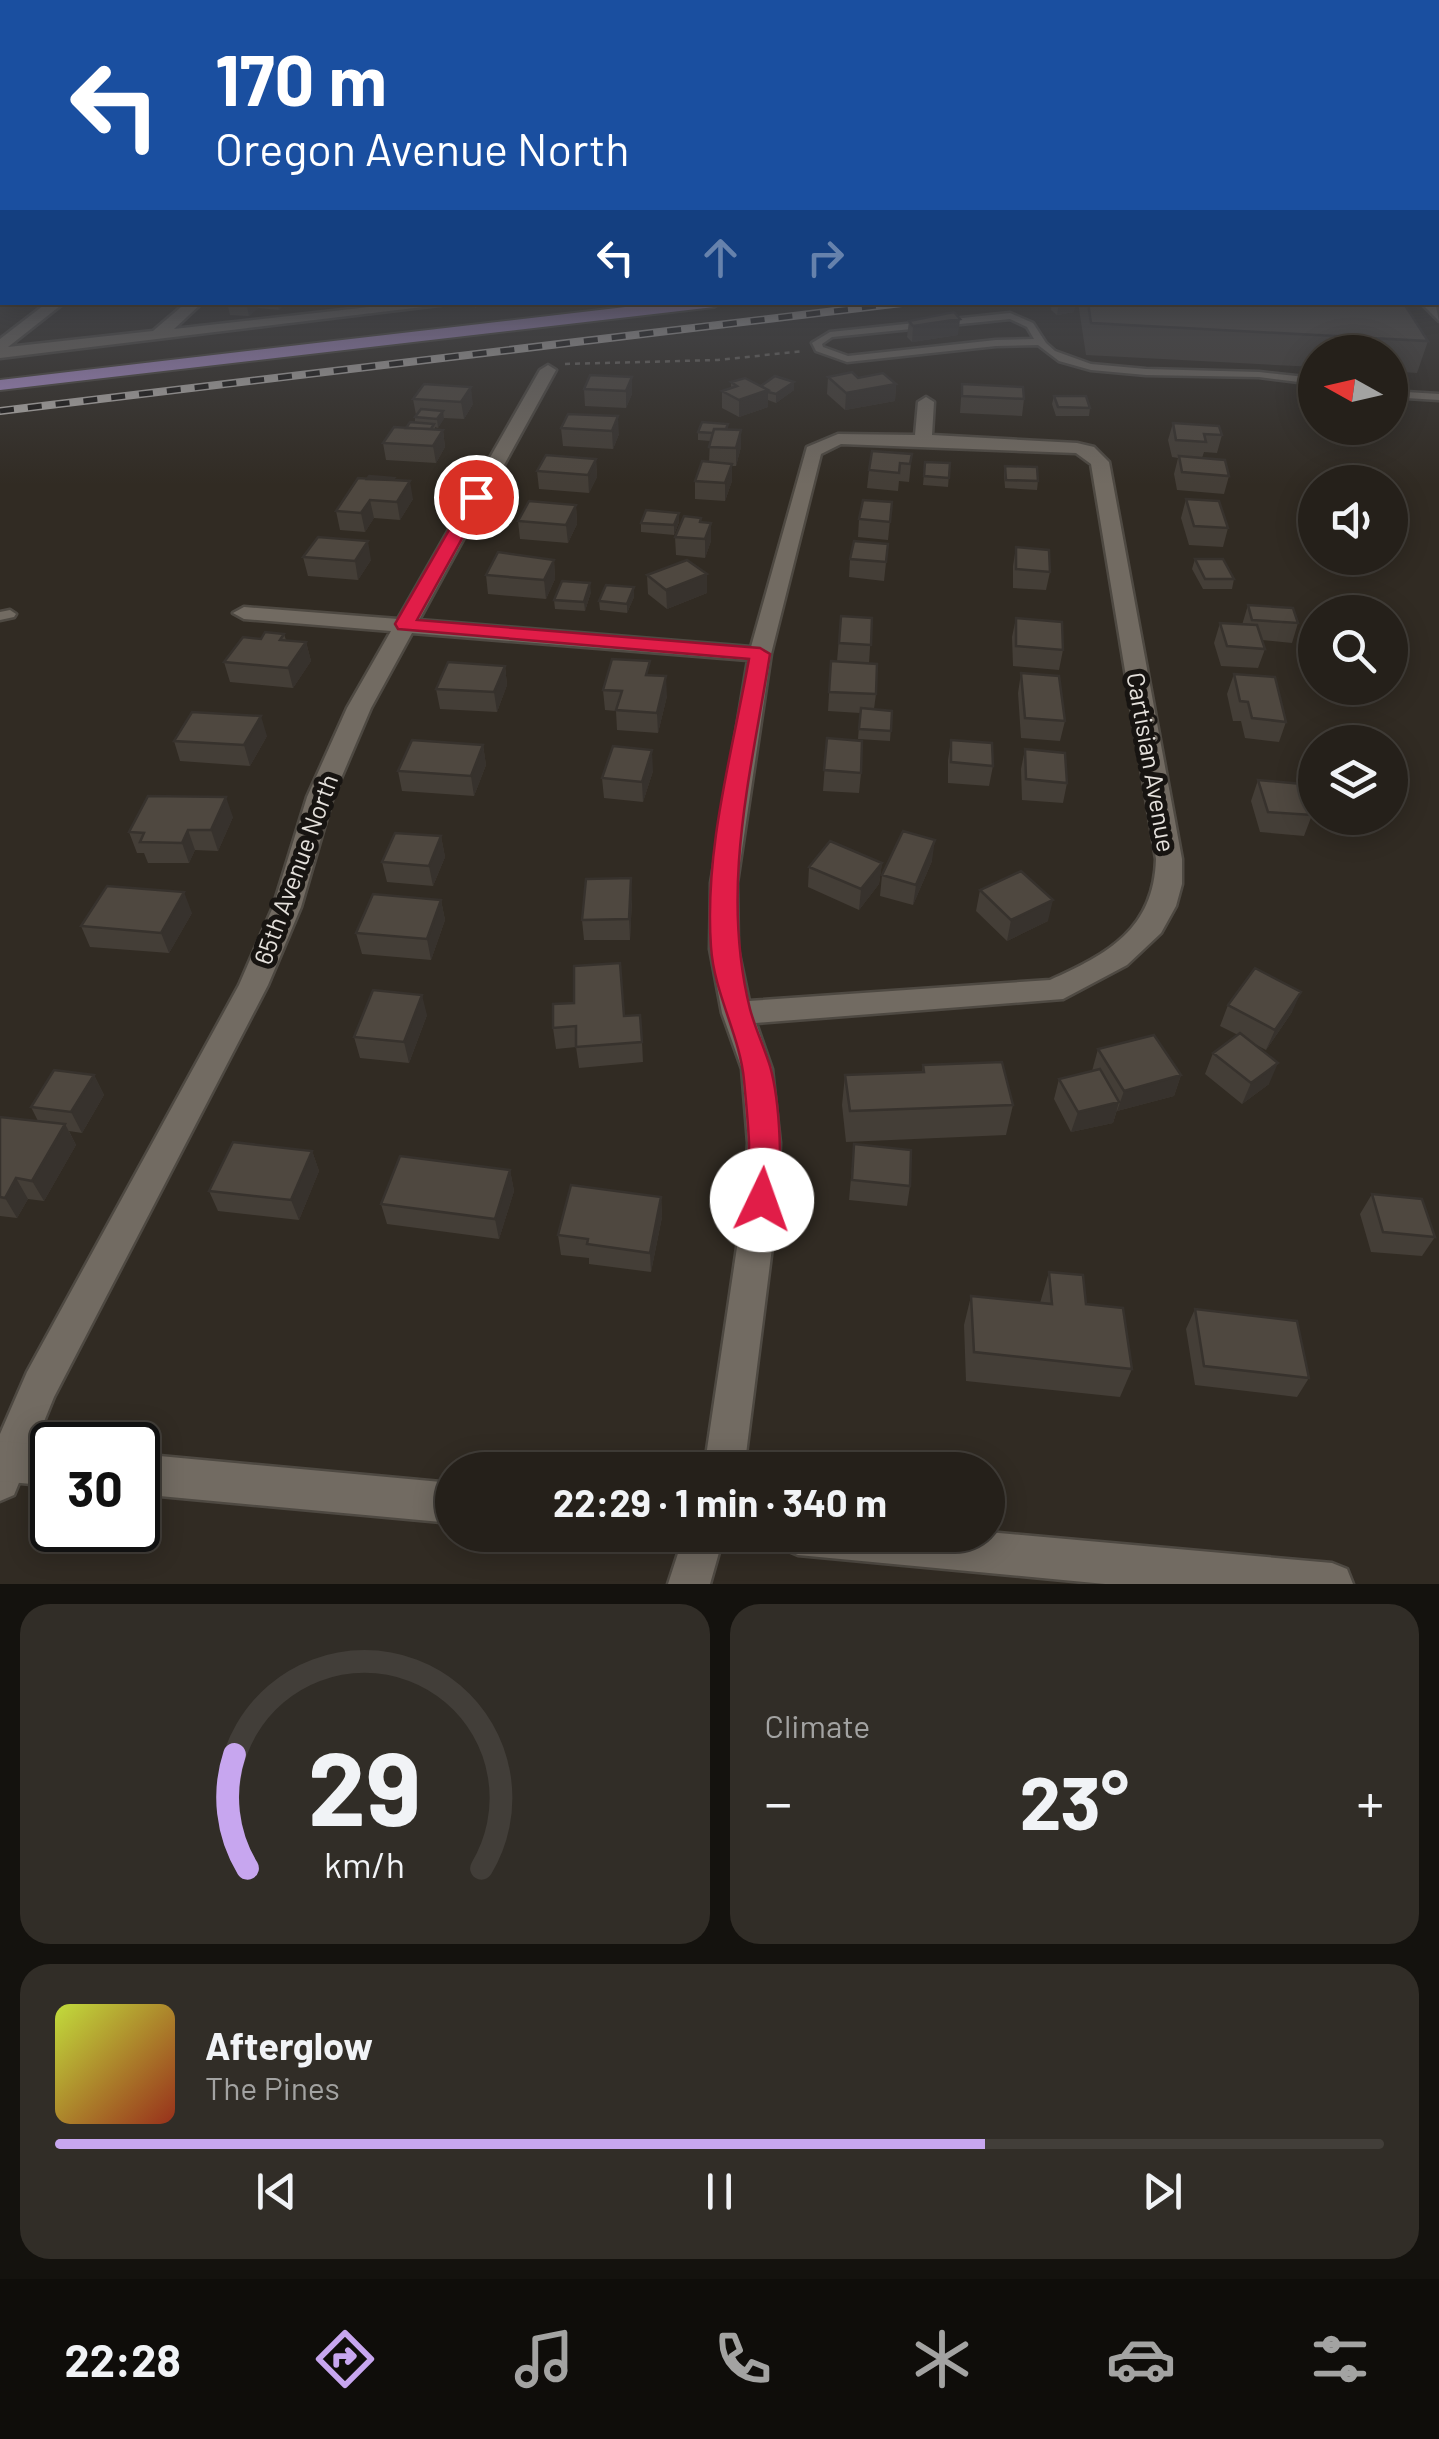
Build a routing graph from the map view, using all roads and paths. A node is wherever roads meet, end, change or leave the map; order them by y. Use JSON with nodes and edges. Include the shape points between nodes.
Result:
{"nodes":[{"id":1,"x":147,"y":337,"type":"edge"},
{"id":2,"x":281,"y":337,"type":"edge"},
{"id":3,"x":414,"y":337,"type":"edge"},
{"id":4,"x":823,"y":337,"type":"edge"},
{"id":5,"x":1038,"y":337,"type":"edge"},
{"id":6,"x":1042,"y":342,"type":"junction"},
{"id":7,"x":0,"y":350,"type":"edge"},
{"id":8,"x":819,"y":350,"type":"junction"},
{"id":9,"x":1114,"y":356,"type":"dead end"},
{"id":10,"x":0,"y":369,"type":"edge"},
{"id":11,"x":1117,"y":369,"type":"junction"},
{"id":12,"x":548,"y":370,"type":"joint"},
{"id":13,"x":1298,"y":379,"type":"edge"},
{"id":14,"x":0,"y":385,"type":"edge"},
{"id":15,"x":1408,"y":396,"type":"edge"},
{"id":16,"x":1439,"y":397,"type":"edge"},
{"id":17,"x":926,"y":402,"type":"dead end"},
{"id":18,"x":924,"y":440,"type":"junction"},
{"id":19,"x":244,"y":613,"type":"dead end"},
{"id":20,"x":404,"y":624,"type":"junction"},
{"id":21,"x":760,"y":654,"type":"junction"},
{"id":22,"x":737,"y":1013,"type":"junction"},
{"id":23,"x":727,"y":1452,"type":"edge"},
{"id":24,"x":30,"y":1467,"type":"edge"},
{"id":25,"x":3,"y":1468,"type":"edge"},
{"id":26,"x":160,"y":1476,"type":"edge"},
{"id":27,"x":435,"y":1501,"type":"edge"},
{"id":28,"x":699,"y":1552,"type":"edge"},
{"id":29,"x":983,"y":1552,"type":"edge"},
{"id":30,"x":690,"y":1584,"type":"edge"},
{"id":31,"x":1332,"y":1584,"type":"edge"}],
"edges":[{"from":1,"to":7,"type":"street"},
{"from":2,"to":10,"type":"highway"},
{"from":3,"to":14,"type":"highway"},
{"from":4,"to":8,"type":"lane"},
{"from":5,"to":6,"type":"lane"},
{"from":6,"to":8,"type":"lane","via":[[869,359]]},
{"from":6,"to":11,"type":"lane","via":[[1071,362]]},
{"from":8,"to":12,"type":"path","via":[[573,363]]},
{"from":9,"to":11,"type":"lane"},
{"from":11,"to":13,"type":"lane"},
{"from":12,"to":20,"type":"street","name":"65th Avenue North"},
{"from":15,"to":16,"type":"lane"},
{"from":17,"to":18,"type":"street"},
{"from":18,"to":21,"type":"street","name":"Cartisian Avenue","via":[[838,440],[813,451]]},
{"from":18,"to":22,"type":"street","name":"Cartisian Avenue","via":[[1077,448],[1100,462],[1172,881],[1156,921],[1130,949],[1053,992]]},
{"from":19,"to":20,"type":"street"},
{"from":20,"to":21,"type":"street"},
{"from":20,"to":25,"type":"street","name":"65th Avenue North","via":[[337,753],[287,907],[253,986],[40,1384]]},
{"from":21,"to":22,"type":"street","via":[[724,884],[724,949]]},
{"from":22,"to":23,"type":"street","via":[[757,1070],[764,1143]]},
{"from":24,"to":25,"type":"street"},
{"from":26,"to":27,"type":"street"},
{"from":28,"to":30,"type":"street"},
{"from":29,"to":31,"type":"street"}]}
